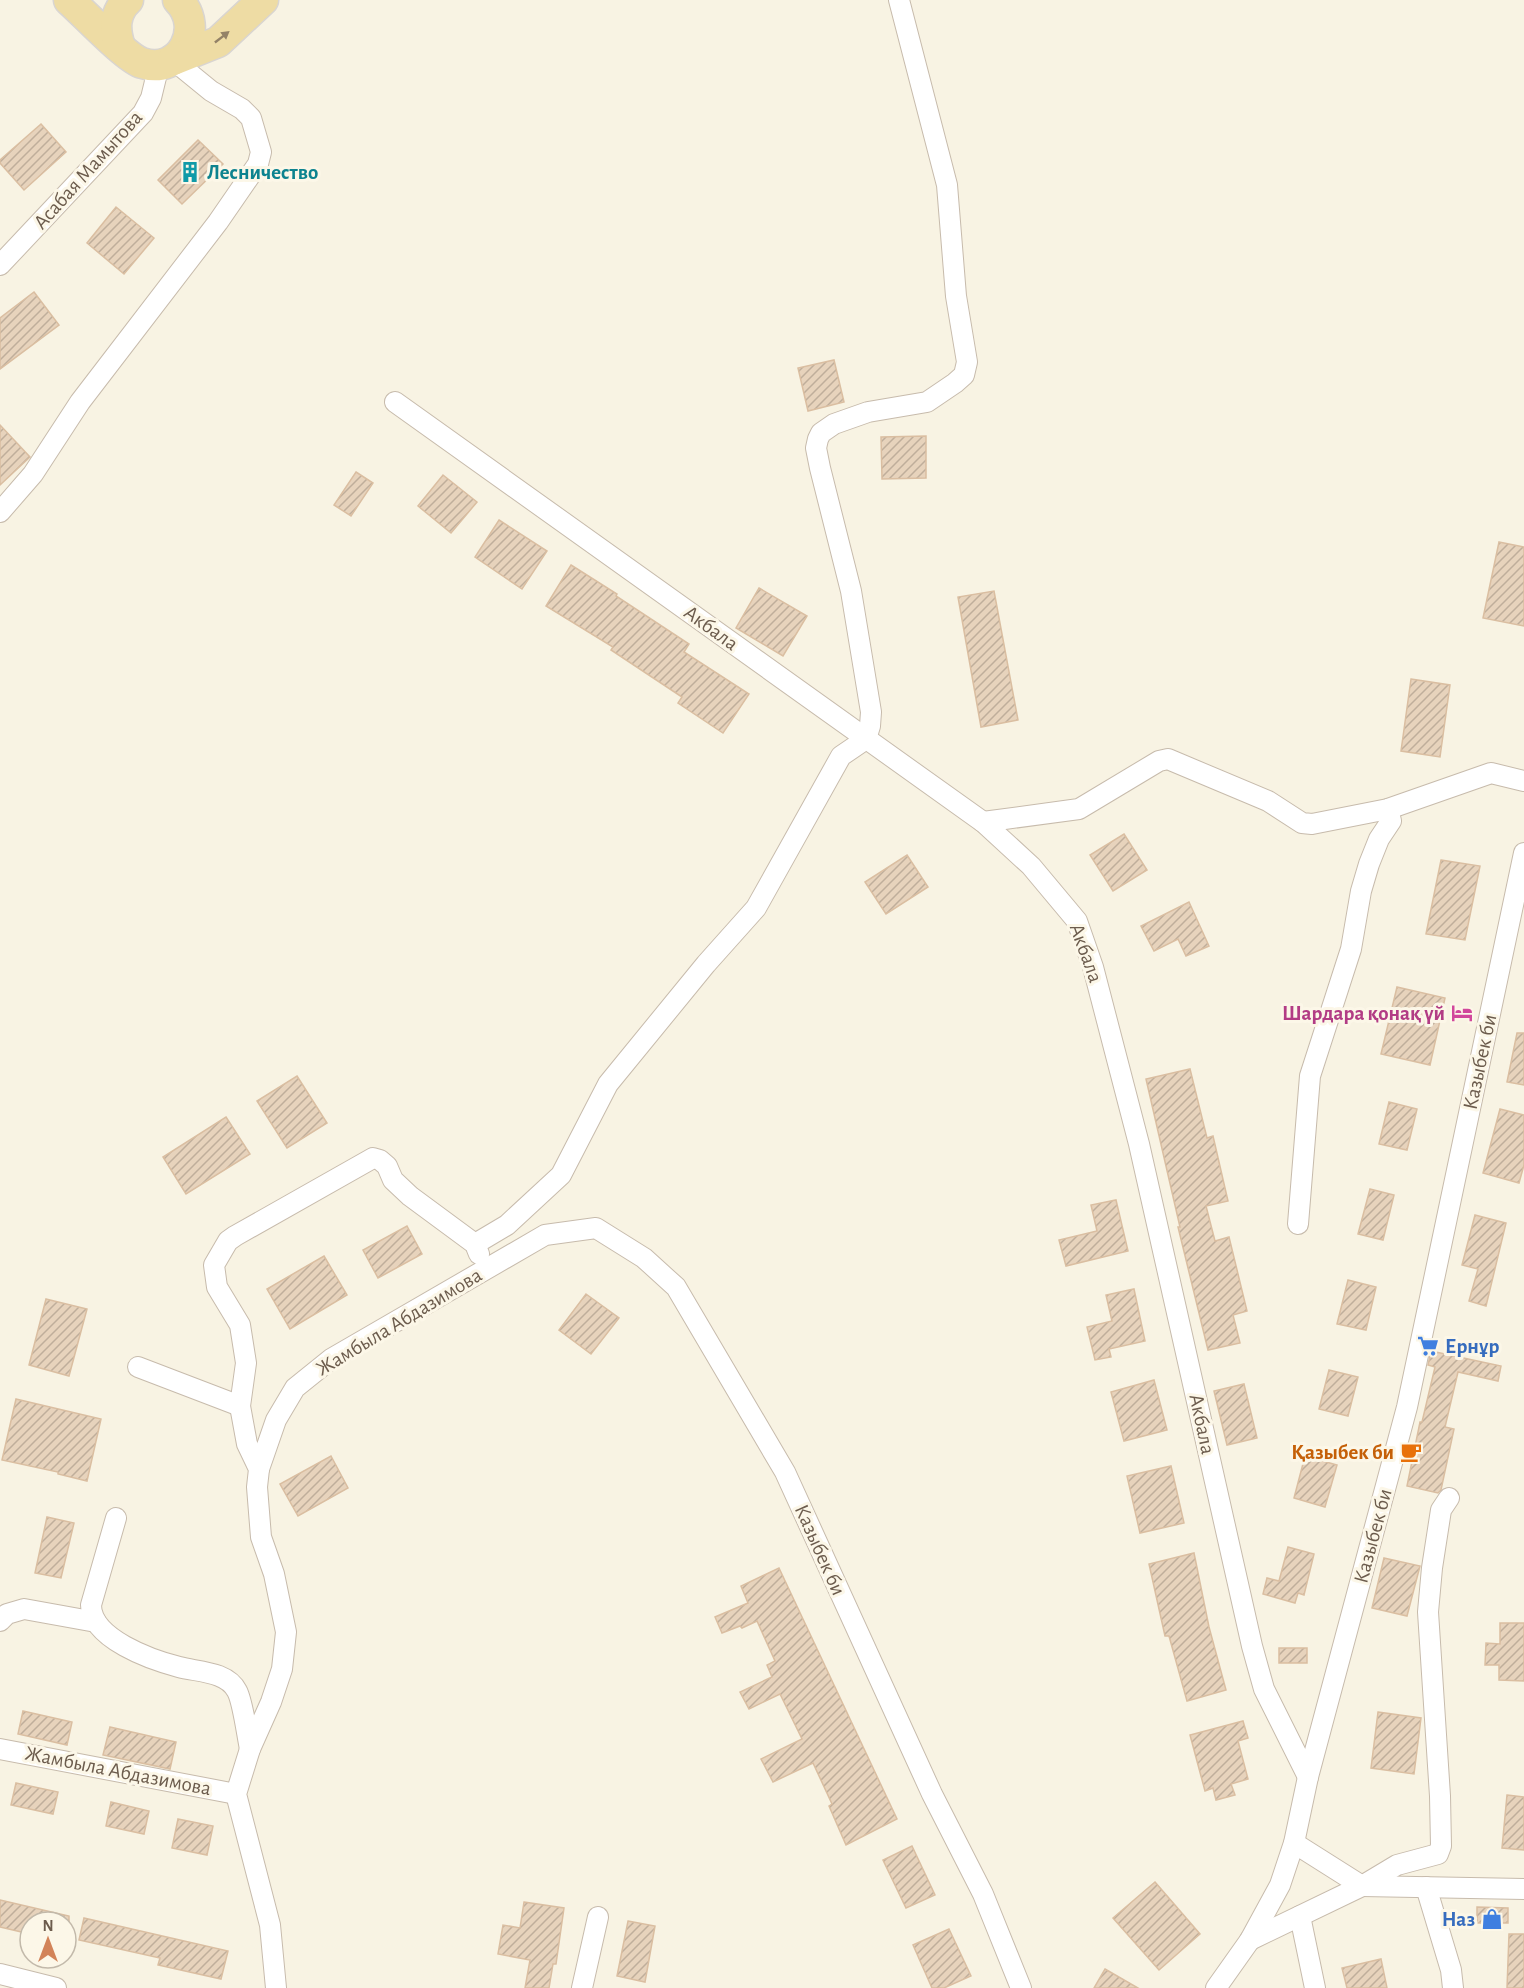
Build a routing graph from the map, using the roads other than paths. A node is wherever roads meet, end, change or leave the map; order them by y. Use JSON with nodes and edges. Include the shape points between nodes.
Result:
{"nodes":[{"id":1,"x":69,"y":0,"type":"edge"},
{"id":2,"x":129,"y":0,"type":"edge"},
{"id":3,"x":178,"y":0,"type":"edge"},
{"id":4,"x":263,"y":0,"type":"edge"},
{"id":5,"x":898,"y":0,"type":"edge"},
{"id":6,"x":120,"y":47,"type":"junction"},
{"id":7,"x":166,"y":63,"type":"junction"},
{"id":8,"x":0,"y":265,"type":"edge"},
{"id":9,"x":395,"y":402,"type":"dead end"},
{"id":10,"x":0,"y":512,"type":"edge"},
{"id":11,"x":866,"y":739,"type":"junction"},
{"id":12,"x":1524,"y":781,"type":"edge"},
{"id":13,"x":1388,"y":809,"type":"junction"},
{"id":14,"x":982,"y":822,"type":"junction"},
{"id":15,"x":1524,"y":853,"type":"edge"},
{"id":16,"x":1298,"y":1224,"type":"dead end"},
{"id":17,"x":475,"y":1244,"type":"junction"},
{"id":18,"x":519,"y":1250,"type":"joint"},
{"id":19,"x":485,"y":1270,"type":"junction"},
{"id":20,"x":138,"y":1367,"type":"dead end"},
{"id":21,"x":240,"y":1406,"type":"junction"},
{"id":22,"x":259,"y":1469,"type":"junction"},
{"id":23,"x":1449,"y":1498,"type":"dead end"},
{"id":24,"x":116,"y":1518,"type":"dead end"},
{"id":25,"x":0,"y":1621,"type":"edge"},
{"id":26,"x":96,"y":1622,"type":"junction"},
{"id":27,"x":0,"y":1749,"type":"edge"},
{"id":28,"x":250,"y":1749,"type":"junction"},
{"id":29,"x":1308,"y":1777,"type":"junction"},
{"id":30,"x":236,"y":1794,"type":"junction"},
{"id":31,"x":1294,"y":1843,"type":"junction"},
{"id":32,"x":1362,"y":1886,"type":"junction"},
{"id":33,"x":1426,"y":1887,"type":"junction"},
{"id":34,"x":1524,"y":1889,"type":"edge"},
{"id":35,"x":1300,"y":1916,"type":"junction"},
{"id":36,"x":598,"y":1917,"type":"dead end"},
{"id":37,"x":1250,"y":1940,"type":"junction"},
{"id":38,"x":0,"y":1974,"type":"edge"},
{"id":39,"x":57,"y":1988,"type":"edge"},
{"id":40,"x":276,"y":1988,"type":"edge"},
{"id":41,"x":582,"y":1988,"type":"edge"},
{"id":42,"x":1021,"y":1988,"type":"edge"},
{"id":43,"x":1216,"y":1988,"type":"edge"},
{"id":44,"x":1315,"y":1988,"type":"edge"},
{"id":45,"x":1453,"y":1988,"type":"edge"}],
"edges":[{"from":1,"to":6,"type":"main road"},
{"from":2,"to":6,"type":"main road","via":[[116,19]]},
{"from":3,"to":7,"type":"main road","via":[[187,10],[190,32],[181,53]]},
{"from":7,"to":4,"type":"main road","one_way":true,"via":[[218,42]]},
{"from":5,"to":11,"type":"street","via":[[947,185],[956,296],[967,362],[964,375],[955,384],[927,402],[868,412],[834,424],[818,438],[816,448],[851,591],[871,712]]},
{"from":6,"to":7,"type":"main road","via":[[130,58],[144,64]]},
{"from":7,"to":8,"type":"street","name":"Асабая Мамытова","via":[[143,113]]},
{"from":7,"to":10,"type":"street","via":[[251,118],[260,146],[258,164],[80,402],[33,474]]},
{"from":9,"to":11,"type":"street","name":"Акбала"},
{"from":11,"to":14,"type":"street","name":"Акбала"},
{"from":11,"to":17,"type":"street","via":[[841,756],[756,908],[608,1084],[561,1175],[507,1224]]},
{"from":12,"to":13,"type":"street","via":[[1491,773]]},
{"from":13,"to":14,"type":"street","via":[[1302,823],[1268,801],[1168,759],[1079,809]]},
{"from":13,"to":16,"type":"street","via":[[1391,821],[1369,864],[1351,949],[1310,1076]]},
{"from":14,"to":29,"type":"street","name":"Акбала","via":[[1031,866],[1077,921],[1140,1144],[1252,1646],[1264,1689]]},
{"from":15,"to":29,"type":"street","name":"Казыбек би","via":[[1407,1407]]},
{"from":17,"to":19,"type":"street"},
{"from":17,"to":21,"type":"street","via":[[410,1196],[393,1180],[387,1166],[373,1158],[235,1236],[214,1265],[217,1287],[240,1325],[246,1363]]},
{"from":18,"to":19,"type":"street","name":"Жамбыла Абдазимова"},
{"from":18,"to":42,"type":"street","name":"Казыбек би","via":[[544,1235],[596,1228],[644,1258],[676,1287],[785,1472],[932,1794],[984,1894]]},
{"from":19,"to":22,"type":"street","name":"Жамбыла Абдазимова","via":[[331,1359],[295,1388],[276,1420]]},
{"from":20,"to":21,"type":"street"},
{"from":21,"to":22,"type":"street","via":[[247,1444]]},
{"from":22,"to":28,"type":"street","name":"Жамбыла Абдазимова","via":[[261,1537],[274,1574],[286,1632],[282,1669]]},
{"from":23,"to":32,"type":"street","via":[[1441,1510],[1428,1612],[1441,1846],[1438,1854],[1397,1865]]},
{"from":24,"to":26,"type":"street","via":[[91,1605]]},
{"from":25,"to":26,"type":"street","via":[[7,1614],[24,1609]]},
{"from":26,"to":28,"type":"street","via":[[125,1647],[229,1681],[237,1691]]},
{"from":27,"to":30,"type":"street","name":"Жамбыла Абдазимова"},
{"from":28,"to":30,"type":"street","name":"Жамбыла Абдазимова"},
{"from":29,"to":31,"type":"street","name":"Казыбек би"},
{"from":30,"to":40,"type":"street","name":"Жамбыла Абдазимова","via":[[270,1925]]},
{"from":31,"to":32,"type":"street"},
{"from":31,"to":37,"type":"street","name":"Казыбек би","via":[[1280,1884]]},
{"from":32,"to":33,"type":"street"},
{"from":32,"to":35,"type":"street"},
{"from":33,"to":34,"type":"street"},
{"from":33,"to":45,"type":"street","via":[[1452,1970]]},
{"from":35,"to":37,"type":"street"},
{"from":35,"to":44,"type":"street"},
{"from":36,"to":41,"type":"street"},
{"from":37,"to":43,"type":"street","name":"Казыбек би"},
{"from":38,"to":39,"type":"street"}]}
